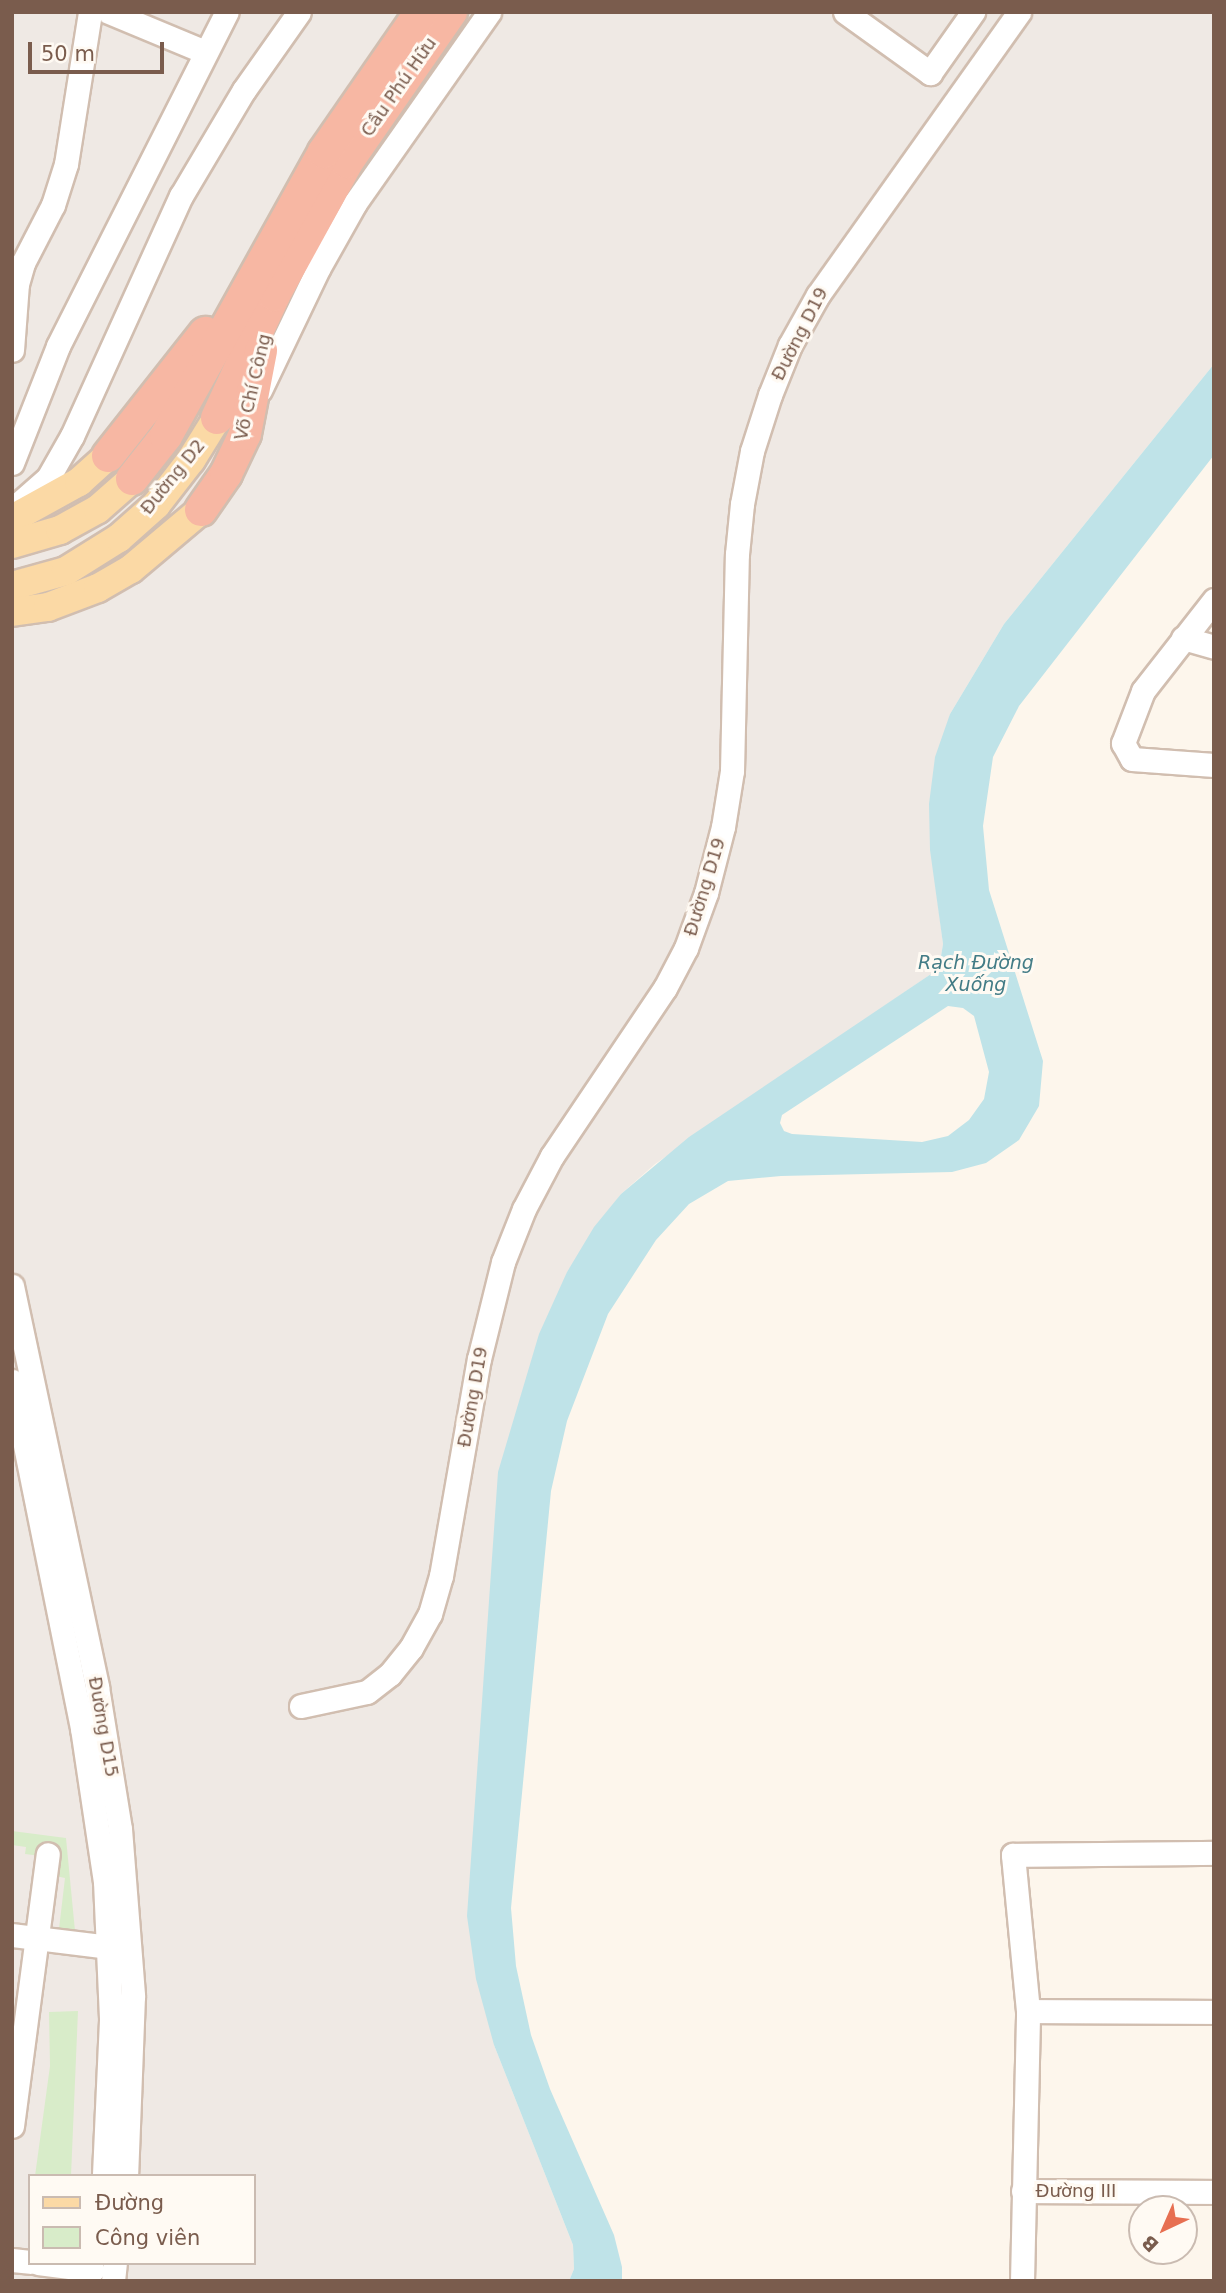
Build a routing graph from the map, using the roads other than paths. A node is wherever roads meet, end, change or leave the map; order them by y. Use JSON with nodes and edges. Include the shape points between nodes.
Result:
{"nodes":[{"id":1,"x":90,"y":12,"type":"edge"},
{"id":2,"x":109,"y":12,"type":"edge"},
{"id":3,"x":227,"y":12,"type":"edge"},
{"id":4,"x":299,"y":12,"type":"edge"},
{"id":5,"x":421,"y":12,"type":"edge"},
{"id":6,"x":451,"y":12,"type":"edge"},
{"id":7,"x":489,"y":12,"type":"edge"},
{"id":8,"x":845,"y":12,"type":"edge"},
{"id":9,"x":974,"y":12,"type":"edge"},
{"id":10,"x":1019,"y":12,"type":"edge"},
{"id":11,"x":205,"y":52,"type":"junction"},
{"id":12,"x":335,"y":157,"type":"junction"},
{"id":13,"x":261,"y":293,"type":"junction"},
{"id":14,"x":12,"y":350,"type":"edge"},
{"id":15,"x":251,"y":405,"type":"junction"},
{"id":16,"x":217,"y":418,"type":"joint"},
{"id":17,"x":108,"y":456,"type":"joint"},
{"id":18,"x":12,"y":463,"type":"edge"},
{"id":19,"x":132,"y":479,"type":"joint"},
{"id":20,"x":12,"y":508,"type":"edge"},
{"id":21,"x":201,"y":510,"type":"joint"},
{"id":22,"x":12,"y":519,"type":"edge"},
{"id":23,"x":12,"y":544,"type":"edge"},
{"id":24,"x":12,"y":586,"type":"edge"},
{"id":25,"x":1214,"y":600,"type":"edge"},
{"id":26,"x":12,"y":612,"type":"edge"},
{"id":27,"x":1183,"y":638,"type":"junction"},
{"id":28,"x":1214,"y":647,"type":"edge"},
{"id":29,"x":1214,"y":765,"type":"edge"},
{"id":30,"x":12,"y":1286,"type":"edge"},
{"id":31,"x":12,"y":1381,"type":"edge"},
{"id":32,"x":301,"y":1706,"type":"dead end"},
{"id":33,"x":1214,"y":1853,"type":"edge"},
{"id":34,"x":48,"y":1854,"type":"dead end"},
{"id":35,"x":12,"y":1935,"type":"edge"},
{"id":36,"x":37,"y":1938,"type":"junction"},
{"id":37,"x":110,"y":1947,"type":"junction"},
{"id":38,"x":1028,"y":2011,"type":"junction"},
{"id":39,"x":1214,"y":2012,"type":"edge"},
{"id":40,"x":12,"y":2126,"type":"edge"},
{"id":41,"x":104,"y":2174,"type":"edge"},
{"id":42,"x":126,"y":2174,"type":"edge"},
{"id":43,"x":1023,"y":2191,"type":"junction"},
{"id":44,"x":1214,"y":2192,"type":"edge"},
{"id":45,"x":52,"y":2265,"type":"edge"},
{"id":46,"x":101,"y":2272,"type":"edge"},
{"id":47,"x":1021,"y":2281,"type":"edge"}],
"edges":[{"from":1,"to":14,"type":"street","via":[[66,164],[53,205],[23,263]]},
{"from":2,"to":11,"type":"street"},
{"from":3,"to":11,"type":"street"},
{"from":4,"to":20,"type":"street","via":[[244,90],[181,196],[72,436],[48,478]]},
{"from":5,"to":12,"type":"highway","name":"Cầu Phú Hữu"},
{"from":6,"to":12,"type":"highway","name":"Cầu Phú Hữu"},
{"from":7,"to":15,"type":"street","via":[[355,203]]},
{"from":8,"to":9,"type":"street","via":[[930,73]]},
{"from":10,"to":32,"type":"street","name":"Đường D19","via":[[818,295],[790,345],[770,395],[752,451],[742,504],[732,771],[706,893],[665,988],[552,1156],[503,1262],[479,1359],[441,1576],[430,1614],[411,1648],[368,1692]]},
{"from":11,"to":18,"type":"street","via":[[58,346]]},
{"from":12,"to":13,"type":"highway","name":"Võ Chí Công"},
{"from":13,"to":15,"type":"highway","name":"Võ Chí Công"},
{"from":13,"to":16,"type":"highway","name":"Võ Chí Công"},
{"from":13,"to":17,"type":"highway","name":"Võ Chí Công","via":[[208,328]]},
{"from":13,"to":19,"type":"highway","name":"Võ Chí Công"},
{"from":15,"to":21,"type":"highway","name":"Võ Chí Công","via":[[245,434],[226,474]]},
{"from":16,"to":24,"type":"main road","name":"Đường D2","via":[[156,505],[119,538],[66,570]]},
{"from":17,"to":22,"type":"main road","via":[[79,482]]},
{"from":19,"to":23,"type":"main road","name":"Đường D2","via":[[98,509],[60,530]]},
{"from":21,"to":26,"type":"main road","name":"Đường D2","via":[[131,569],[98,588],[48,607]]},
{"from":25,"to":27,"type":"street"},
{"from":27,"to":28,"type":"street"},
{"from":27,"to":29,"type":"street","via":[[1143,691],[1123,743],[1132,759]]},
{"from":30,"to":42,"type":"street","name":"Đường D15","via":[[97,1687],[120,1829],[133,1996]]},
{"from":31,"to":37,"type":"street","name":"Đường D15","via":[[85,1740]]},
{"from":33,"to":38,"type":"street","via":[[1013,1855]]},
{"from":34,"to":36,"type":"street"},
{"from":35,"to":36,"type":"street"},
{"from":36,"to":37,"type":"street"},
{"from":36,"to":40,"type":"street"},
{"from":37,"to":41,"type":"street","name":"Đường D15"},
{"from":38,"to":39,"type":"street"},
{"from":38,"to":43,"type":"street"},
{"from":43,"to":44,"type":"street","name":"Đường III"},
{"from":43,"to":47,"type":"street"},
{"from":45,"to":46,"type":"street"}]}
